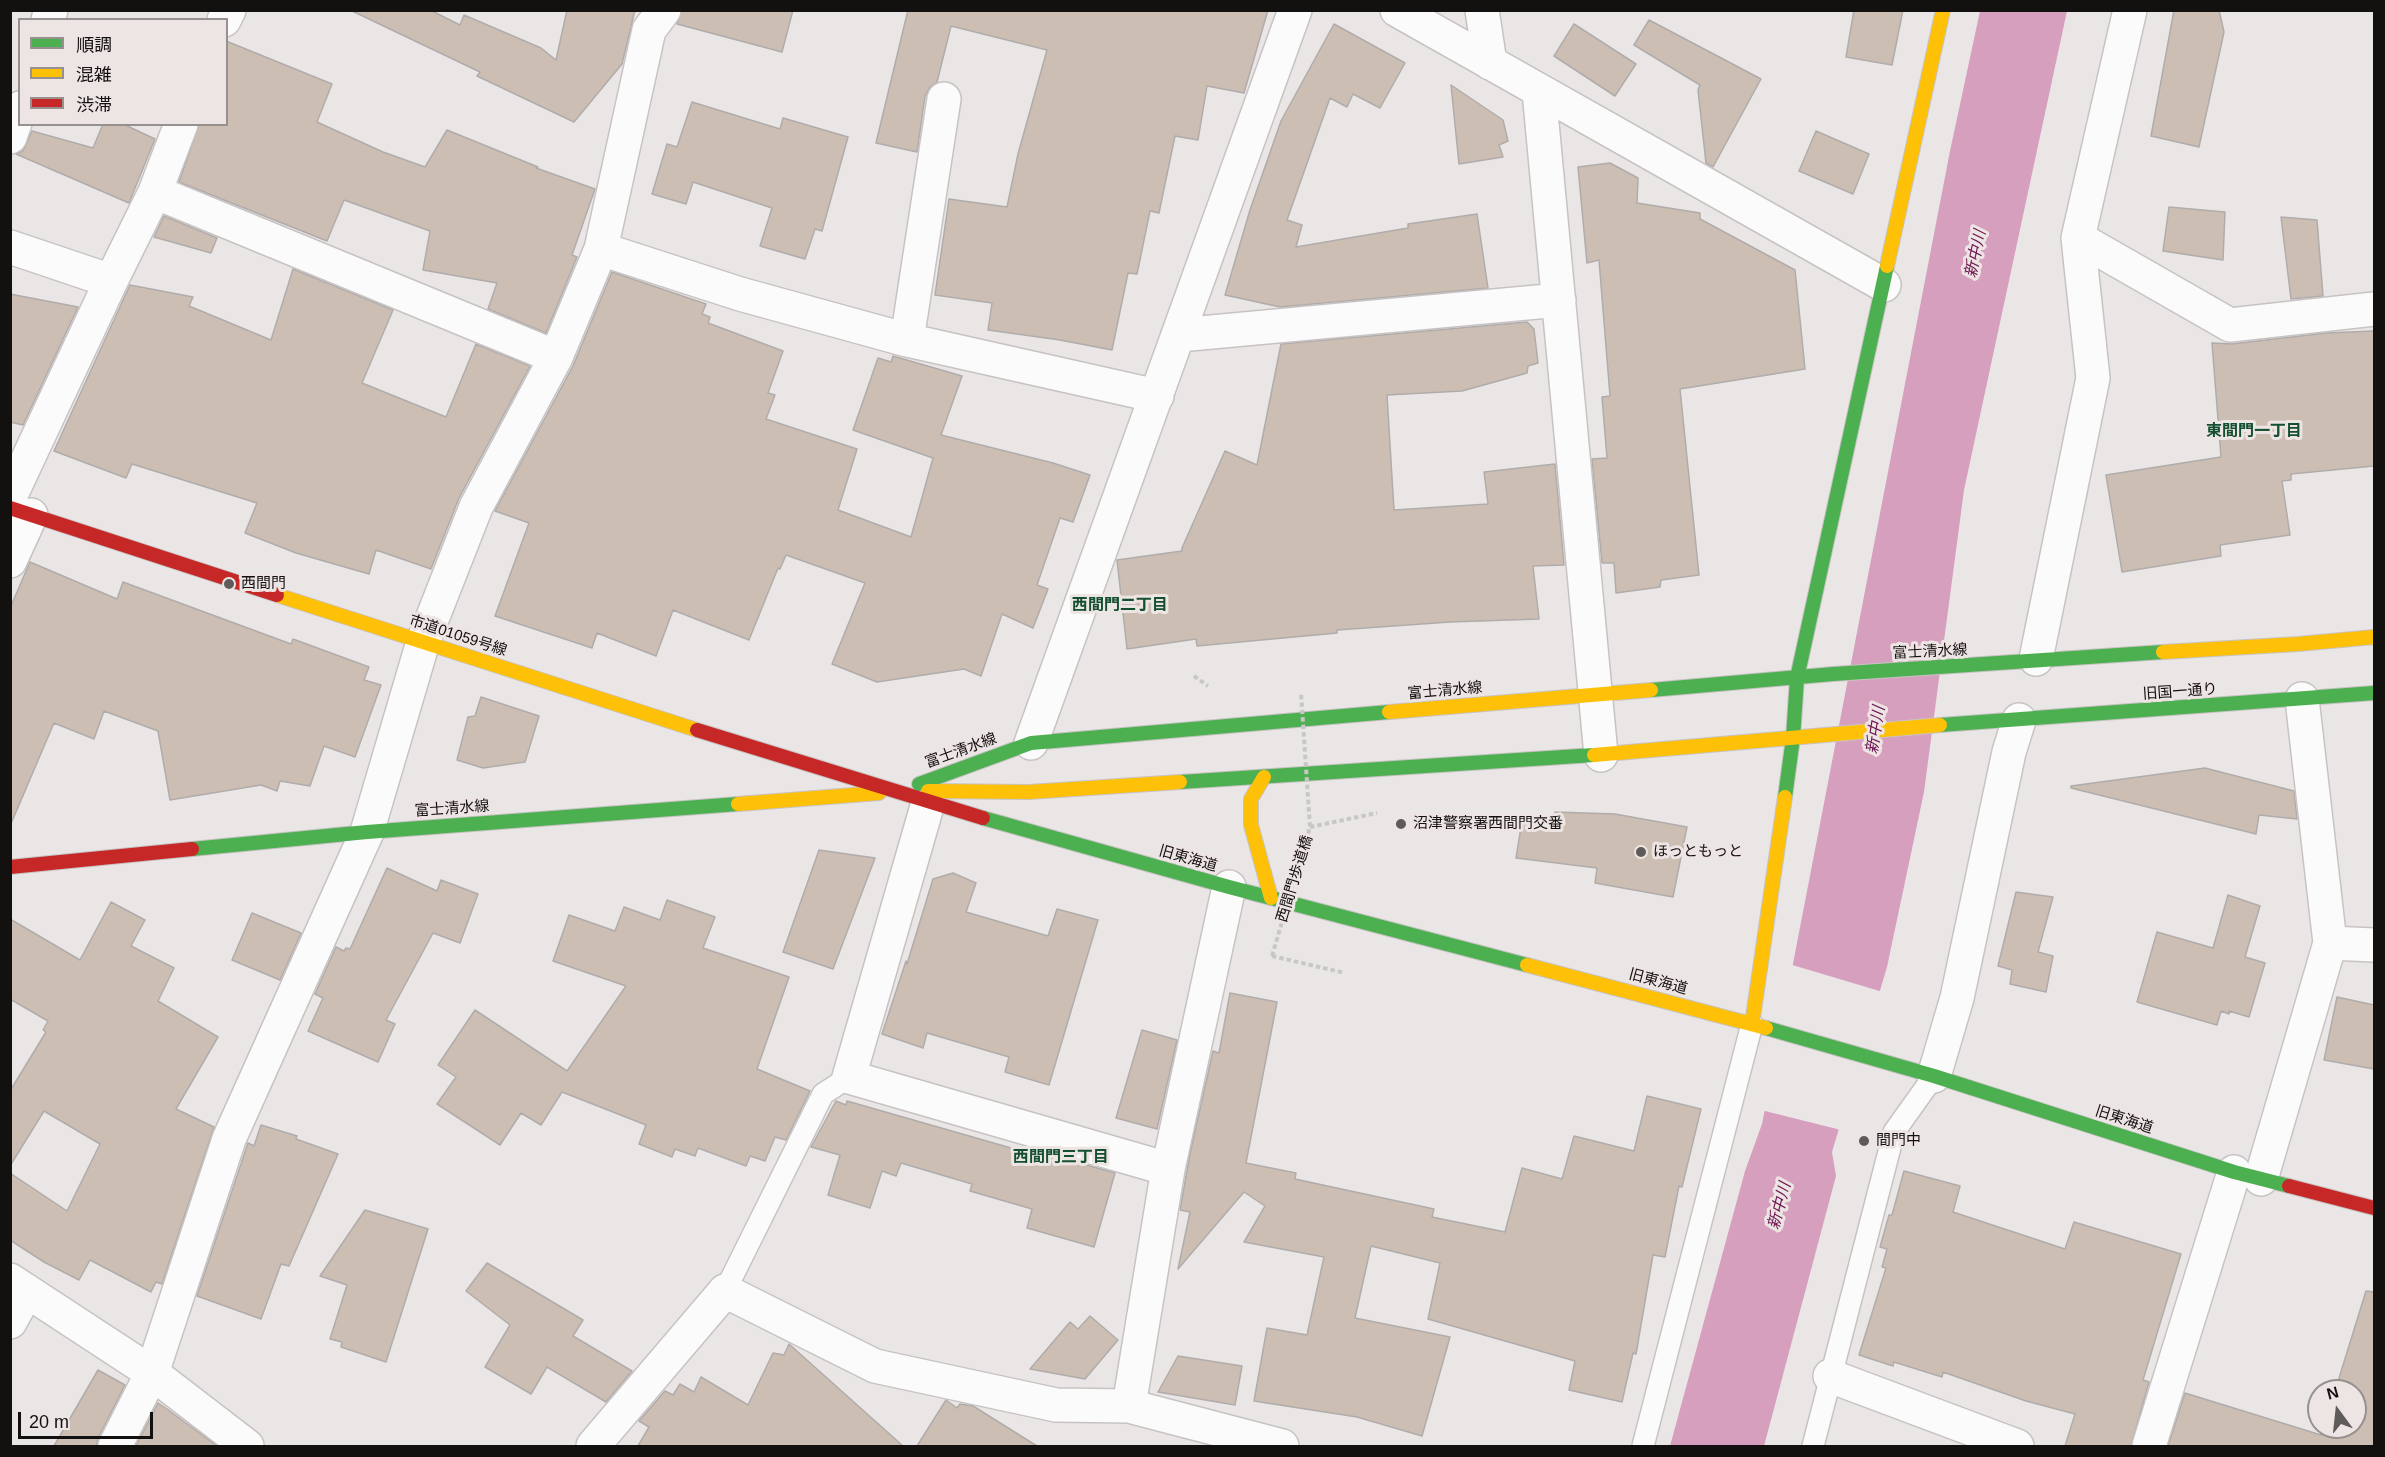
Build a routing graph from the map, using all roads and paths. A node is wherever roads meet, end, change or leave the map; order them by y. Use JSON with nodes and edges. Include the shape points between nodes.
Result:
{"nodes":[{"id":1,"x":664,"y":10,"type":"edge"},
{"id":2,"x":1295,"y":10,"type":"edge"},
{"id":3,"x":1397,"y":10,"type":"edge"},
{"id":4,"x":1482,"y":10,"type":"edge"},
{"id":5,"x":1943,"y":10,"type":"edge"},
{"id":6,"x":2130,"y":10,"type":"edge"},
{"id":7,"x":1490,"y":63,"type":"junction"},
{"id":8,"x":1539,"y":91,"type":"junction"},
{"id":9,"x":944,"y":99,"type":"dead end"},
{"id":10,"x":18,"y":114,"type":"edge"},
{"id":11,"x":180,"y":126,"type":"edge"},
{"id":12,"x":10,"y":137,"type":"edge"},
{"id":13,"x":155,"y":192,"type":"junction"},
{"id":14,"x":2078,"y":238,"type":"junction"},
{"id":15,"x":10,"y":247,"type":"edge"},
{"id":16,"x":601,"y":249,"type":"junction"},
{"id":17,"x":111,"y":281,"type":"junction"},
{"id":18,"x":1884,"y":285,"type":"junction"},
{"id":19,"x":1559,"y":300,"type":"junction"},
{"id":20,"x":2374,"y":309,"type":"edge"},
{"id":21,"x":1179,"y":334,"type":"junction"},
{"id":22,"x":907,"y":340,"type":"junction"},
{"id":23,"x":556,"y":357,"type":"junction"},
{"id":24,"x":1157,"y":396,"type":"junction"},
{"id":25,"x":17,"y":507,"type":"edge"},
{"id":26,"x":10,"y":561,"type":"edge"},
{"id":27,"x":2374,"y":637,"type":"edge"},
{"id":28,"x":423,"y":642,"type":"junction"},
{"id":29,"x":2036,"y":659,"type":"junction"},
{"id":30,"x":1194,"y":676,"type":"dead end"},
{"id":31,"x":1797,"y":678,"type":"junction"},
{"id":32,"x":1214,"y":690,"type":"dead end"},
{"id":33,"x":1301,"y":693,"type":"dead end"},
{"id":34,"x":2374,"y":693,"type":"edge"},
{"id":35,"x":1596,"y":694,"type":"junction"},
{"id":36,"x":2302,"y":699,"type":"junction"},
{"id":37,"x":2003,"y":721,"type":"junction"},
{"id":38,"x":1793,"y":738,"type":"junction"},
{"id":39,"x":1031,"y":743,"type":"junction"},
{"id":40,"x":1601,"y":755,"type":"junction"},
{"id":41,"x":1264,"y":777,"type":"junction"},
{"id":42,"x":897,"y":791,"type":"junction"},
{"id":43,"x":928,"y":803,"type":"junction"},
{"id":44,"x":1380,"y":812,"type":"dead end"},
{"id":45,"x":1310,"y":827,"type":"junction"},
{"id":46,"x":367,"y":832,"type":"junction"},
{"id":47,"x":10,"y":867,"type":"edge"},
{"id":48,"x":1229,"y":887,"type":"junction"},
{"id":49,"x":1271,"y":898,"type":"junction"},
{"id":50,"x":2330,"y":944,"type":"junction"},
{"id":51,"x":2374,"y":945,"type":"edge"},
{"id":52,"x":1345,"y":974,"type":"dead end"},
{"id":53,"x":1752,"y":1024,"type":"junction"},
{"id":54,"x":1934,"y":1076,"type":"junction"},
{"id":55,"x":849,"y":1077,"type":"junction"},
{"id":56,"x":1168,"y":1169,"type":"junction"},
{"id":57,"x":2247,"y":1176,"type":"junction"},
{"id":58,"x":2374,"y":1208,"type":"edge"},
{"id":59,"x":19,"y":1286,"type":"edge"},
{"id":60,"x":725,"y":1291,"type":"junction"},
{"id":61,"x":10,"y":1322,"type":"edge"},
{"id":62,"x":152,"y":1373,"type":"junction"},
{"id":63,"x":1830,"y":1376,"type":"junction"},
{"id":64,"x":1129,"y":1406,"type":"junction"},
{"id":65,"x":115,"y":1446,"type":"edge"},
{"id":66,"x":247,"y":1446,"type":"edge"},
{"id":67,"x":593,"y":1446,"type":"edge"},
{"id":68,"x":1282,"y":1446,"type":"edge"},
{"id":69,"x":1643,"y":1446,"type":"edge"},
{"id":70,"x":1813,"y":1446,"type":"edge"},
{"id":71,"x":2018,"y":1446,"type":"edge"},
{"id":72,"x":2149,"y":1446,"type":"edge"}],
"edges":[{"from":1,"to":16,"type":"street","via":[[649,30]]},
{"from":2,"to":21,"type":"street"},
{"from":3,"to":7,"type":"street"},
{"from":4,"to":7,"type":"street"},
{"from":5,"to":18,"type":"main road"},
{"from":6,"to":14,"type":"street"},
{"from":7,"to":8,"type":"street"},
{"from":8,"to":18,"type":"street"},
{"from":8,"to":19,"type":"street"},
{"from":9,"to":22,"type":"street"},
{"from":10,"to":12,"type":"street"},
{"from":11,"to":13,"type":"street"},
{"from":13,"to":17,"type":"street"},
{"from":13,"to":23,"type":"street"},
{"from":14,"to":20,"type":"street","via":[[2230,325]]},
{"from":14,"to":29,"type":"street","via":[[2093,378]]},
{"from":15,"to":17,"type":"street"},
{"from":16,"to":22,"type":"street","via":[[740,294]]},
{"from":16,"to":23,"type":"street"},
{"from":17,"to":25,"type":"street"},
{"from":18,"to":31,"type":"main road"},
{"from":19,"to":21,"type":"street"},
{"from":19,"to":35,"type":"street"},
{"from":21,"to":24,"type":"street"},
{"from":22,"to":24,"type":"street"},
{"from":23,"to":28,"type":"street","via":[[476,507]]},
{"from":24,"to":39,"type":"street"},
{"from":25,"to":26,"type":"street"},
{"from":25,"to":28,"type":"main road","name":"市道01059号線"},
{"from":27,"to":29,"type":"main road"},
{"from":28,"to":42,"type":"main road","name":"市道01059号線"},
{"from":28,"to":46,"type":"street"},
{"from":29,"to":31,"type":"main road","name":"富士清水線"},
{"from":30,"to":32,"type":"path"},
{"from":31,"to":35,"type":"main road","name":"富士清水線"},
{"from":31,"to":38,"type":"main road"},
{"from":33,"to":45,"type":"path","name":"西間門歩道橋","bridge":true},
{"from":34,"to":36,"type":"main road","name":"旧国一通り"},
{"from":35,"to":39,"type":"main road","name":"富士清水線"},
{"from":35,"to":40,"type":"street"},
{"from":36,"to":37,"type":"main road","name":"旧国一通り"},
{"from":36,"to":50,"type":"street"},
{"from":37,"to":38,"type":"main road","name":"富士清水線"},
{"from":37,"to":54,"type":"street","via":[[2009,752],[1957,998]]},
{"from":38,"to":40,"type":"main road","name":"富士清水線"},
{"from":38,"to":53,"type":"main road"},
{"from":39,"to":42,"type":"main road","name":"富士清水線"},
{"from":40,"to":41,"type":"main road","name":"富士清水線"},
{"from":41,"to":42,"type":"main road","name":"富士清水線","via":[[1029,792]]},
{"from":41,"to":49,"type":"main road","via":[[1251,799],[1251,825]]},
{"from":42,"to":43,"type":"main road","name":"旧東海道"},
{"from":42,"to":46,"type":"main road","name":"富士清水線"},
{"from":43,"to":48,"type":"main road","name":"旧東海道"},
{"from":43,"to":55,"type":"street"},
{"from":44,"to":45,"type":"path"},
{"from":45,"to":52,"type":"path","name":"西間門歩道橋","bridge":true,"via":[[1272,956]]},
{"from":46,"to":47,"type":"main road","name":"富士清水線"},
{"from":46,"to":62,"type":"street","via":[[229,1139]]},
{"from":48,"to":49,"type":"main road","name":"旧東海道"},
{"from":48,"to":56,"type":"street"},
{"from":49,"to":53,"type":"main road","name":"旧東海道"},
{"from":50,"to":51,"type":"street"},
{"from":50,"to":57,"type":"street"},
{"from":53,"to":54,"type":"main road","name":"旧東海道"},
{"from":53,"to":69,"type":"lane"},
{"from":54,"to":57,"type":"main road","name":"旧東海道"},
{"from":54,"to":63,"type":"lane","via":[[1894,1132]]},
{"from":55,"to":56,"type":"street"},
{"from":55,"to":60,"type":"lane","via":[[823,1094]]},
{"from":56,"to":64,"type":"street"},
{"from":57,"to":58,"type":"main road","name":"旧東海道"},
{"from":57,"to":72,"type":"street","via":[[2218,1229]]},
{"from":59,"to":61,"type":"street"},
{"from":59,"to":62,"type":"street"},
{"from":60,"to":64,"type":"street","via":[[874,1366],[1056,1405]]},
{"from":60,"to":67,"type":"street"},
{"from":62,"to":65,"type":"street"},
{"from":62,"to":66,"type":"street"},
{"from":63,"to":70,"type":"lane"},
{"from":63,"to":71,"type":"street"},
{"from":64,"to":68,"type":"street"}]}
